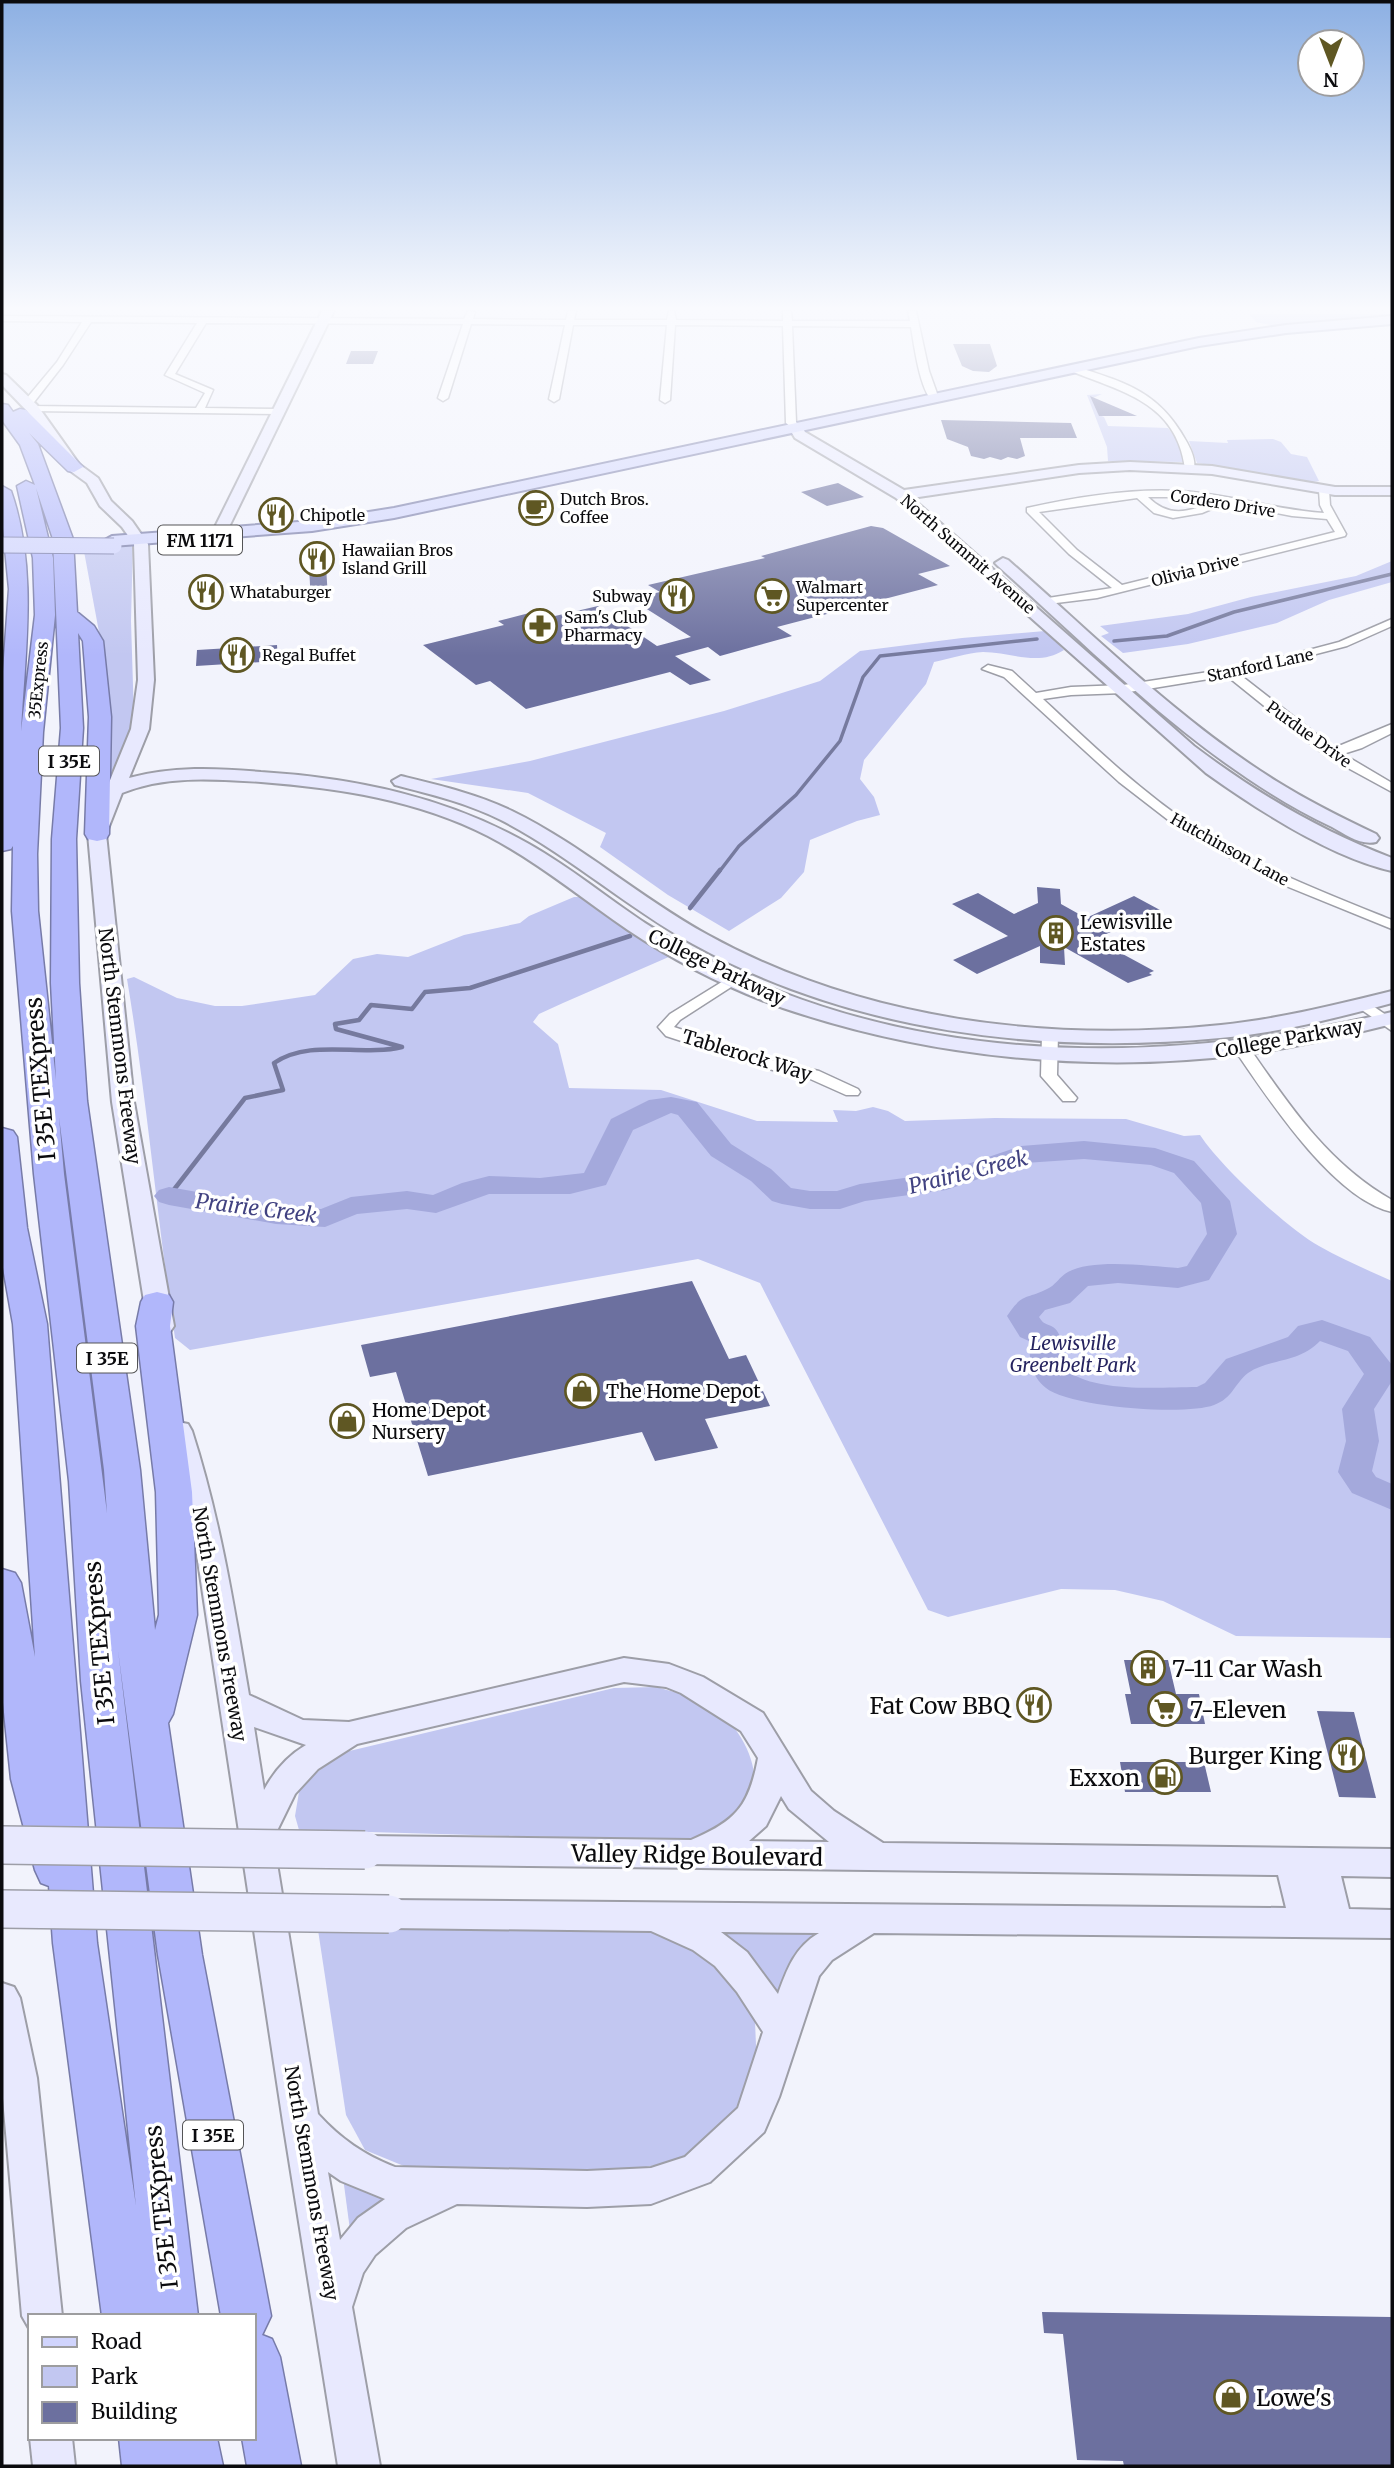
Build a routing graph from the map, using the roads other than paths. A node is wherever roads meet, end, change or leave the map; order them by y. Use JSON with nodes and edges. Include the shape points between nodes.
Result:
{"nodes":[{"id":1,"x":15,"y":426,"type":"edge"},
{"id":2,"x":33,"y":426,"type":"edge"},
{"id":3,"x":45,"y":426,"type":"edge"},
{"id":4,"x":271,"y":426,"type":"edge"},
{"id":5,"x":795,"y":426,"type":"edge"},
{"id":6,"x":826,"y":426,"type":"edge"},
{"id":7,"x":829,"y":426,"type":"edge"},
{"id":8,"x":1175,"y":426,"type":"edge"},
{"id":9,"x":803,"y":432,"type":"junction"},
{"id":10,"x":15,"y":462,"type":"dead end"},
{"id":11,"x":74,"y":467,"type":"junction"},
{"id":12,"x":1190,"y":468,"type":"junction"},
{"id":13,"x":1324,"y":490,"type":"junction"},
{"id":14,"x":2,"y":491,"type":"edge"},
{"id":15,"x":1392,"y":491,"type":"edge"},
{"id":16,"x":921,"y":493,"type":"junction"},
{"id":17,"x":901,"y":495,"type":"junction"},
{"id":18,"x":1140,"y":495,"type":"junction"},
{"id":19,"x":1224,"y":501,"type":"junction"},
{"id":20,"x":444,"y":507,"type":"junction"},
{"id":21,"x":1331,"y":516,"type":"junction"},
{"id":22,"x":956,"y":523,"type":"dead end"},
{"id":23,"x":220,"y":531,"type":"junction"},
{"id":24,"x":2,"y":543,"type":"edge"},
{"id":25,"x":140,"y":546,"type":"junction"},
{"id":26,"x":987,"y":549,"type":"dead end"},
{"id":27,"x":1121,"y":589,"type":"junction"},
{"id":28,"x":1048,"y":601,"type":"junction"},
{"id":29,"x":1031,"y":610,"type":"junction"},
{"id":30,"x":67,"y":614,"type":"junction"},
{"id":31,"x":1392,"y":622,"type":"edge"},
{"id":32,"x":39,"y":663,"type":"junction"},
{"id":33,"x":988,"y":669,"type":"dead end"},
{"id":34,"x":1230,"y":673,"type":"junction"},
{"id":35,"x":1144,"y":686,"type":"junction"},
{"id":36,"x":1123,"y":689,"type":"junction"},
{"id":37,"x":1038,"y":701,"type":"junction"},
{"id":38,"x":1392,"y":728,"type":"edge"},
{"id":39,"x":134,"y":749,"type":"junction"},
{"id":40,"x":1331,"y":753,"type":"junction"},
{"id":41,"x":367,"y":782,"type":"junction"},
{"id":42,"x":1392,"y":788,"type":"edge"},
{"id":43,"x":114,"y":790,"type":"junction"},
{"id":44,"x":3,"y":804,"type":"edge"},
{"id":45,"x":97,"y":834,"type":"junction"},
{"id":46,"x":2,"y":844,"type":"edge"},
{"id":47,"x":1392,"y":848,"type":"edge"},
{"id":48,"x":1392,"y":865,"type":"edge"},
{"id":49,"x":608,"y":882,"type":"junction"},
{"id":50,"x":585,"y":891,"type":"junction"},
{"id":51,"x":1392,"y":925,"type":"edge"},
{"id":52,"x":754,"y":967,"type":"junction"},
{"id":53,"x":30,"y":970,"type":"junction"},
{"id":54,"x":735,"y":980,"type":"junction"},
{"id":55,"x":65,"y":983,"type":"junction"},
{"id":56,"x":1392,"y":996,"type":"edge"},
{"id":57,"x":1364,"y":1005,"type":"junction"},
{"id":58,"x":1390,"y":1022,"type":"edge"},
{"id":59,"x":1049,"y":1043,"type":"junction"},
{"id":60,"x":1242,"y":1049,"type":"junction"},
{"id":61,"x":852,"y":1092,"type":"dead end"},
{"id":62,"x":1069,"y":1098,"type":"dead end"},
{"id":63,"x":2,"y":1138,"type":"edge"},
{"id":64,"x":1392,"y":1207,"type":"edge"},
{"id":65,"x":11,"y":1228,"type":"junction"},
{"id":66,"x":157,"y":1302,"type":"junction"},
{"id":67,"x":2,"y":1583,"type":"edge"},
{"id":68,"x":234,"y":1702,"type":"junction"},
{"id":69,"x":149,"y":1733,"type":"junction"},
{"id":70,"x":349,"y":1734,"type":"junction"},
{"id":71,"x":774,"y":1756,"type":"junction"},
{"id":72,"x":256,"y":1839,"type":"junction"},
{"id":73,"x":2,"y":1846,"type":"edge"},
{"id":74,"x":693,"y":1855,"type":"junction"},
{"id":75,"x":879,"y":1857,"type":"junction"},
{"id":76,"x":1307,"y":1862,"type":"junction"},
{"id":77,"x":1392,"y":1863,"type":"edge"},
{"id":78,"x":2,"y":1909,"type":"edge"},
{"id":79,"x":649,"y":1916,"type":"junction"},
{"id":80,"x":871,"y":1918,"type":"junction"},
{"id":81,"x":1321,"y":1924,"type":"junction"},
{"id":82,"x":1392,"y":1924,"type":"edge"},
{"id":83,"x":75,"y":1943,"type":"junction"},
{"id":84,"x":2,"y":1997,"type":"edge"},
{"id":85,"x":782,"y":2029,"type":"junction"},
{"id":86,"x":11,"y":2068,"type":"edge"},
{"id":87,"x":300,"y":2122,"type":"junction"},
{"id":88,"x":466,"y":2189,"type":"junction"},
{"id":89,"x":333,"y":2306,"type":"junction"},
{"id":90,"x":42,"y":2314,"type":"edge"},
{"id":91,"x":127,"y":2314,"type":"edge"},
{"id":92,"x":173,"y":2314,"type":"edge"},
{"id":93,"x":246,"y":2314,"type":"edge"},
{"id":94,"x":256,"y":2368,"type":"edge"},
{"id":95,"x":51,"y":2440,"type":"edge"},
{"id":96,"x":145,"y":2440,"type":"edge"},
{"id":97,"x":191,"y":2440,"type":"edge"},
{"id":98,"x":54,"y":2466,"type":"edge"},
{"id":99,"x":149,"y":2466,"type":"edge"},
{"id":100,"x":195,"y":2466,"type":"edge"},
{"id":101,"x":274,"y":2466,"type":"edge"},
{"id":102,"x":359,"y":2466,"type":"edge"}],
"edges":[{"from":1,"to":30,"type":"highway","number":"I 35E","via":[[29,444],[63,540]]},
{"from":2,"to":11,"type":"highway"},
{"from":3,"to":11,"type":"main road"},
{"from":4,"to":23,"type":"main road"},
{"from":5,"to":9,"type":"street"},
{"from":6,"to":9,"type":"main road","number":"FM 1171"},
{"from":7,"to":9,"type":"main road","number":"FM 1171"},
{"from":8,"to":12,"type":"street","via":[[1187,447]]},
{"from":9,"to":16,"type":"main road","name":"North Summit Avenue","via":[[877,464]]},
{"from":9,"to":17,"type":"main road","name":"North Summit Avenue"},
{"from":9,"to":20,"type":"main road","number":"FM 1171"},
{"from":10,"to":32,"type":"highway","name":"35Express","via":[[30,495],[43,558],[45,615]]},
{"from":11,"to":25,"type":"main road","via":[[93,481]]},
{"from":12,"to":13,"type":"main road"},
{"from":12,"to":16,"type":"main road","via":[[1079,469]]},
{"from":13,"to":15,"type":"main road"},
{"from":13,"to":21,"type":"street","via":[[1323,500]]},
{"from":14,"to":44,"type":"highway","via":[[12,521],[19,575]]},
{"from":16,"to":17,"type":"main road"},
{"from":16,"to":22,"type":"main road","name":"North Summit Avenue"},
{"from":17,"to":29,"type":"main road","name":"North Summit Avenue"},
{"from":18,"to":19,"type":"street","name":"Cordero Drive","via":[[1185,494]]},
{"from":18,"to":19,"type":"street","via":[[1158,511],[1172,514]]},
{"from":18,"to":27,"type":"street","name":"Cordero Drive","via":[[1031,510],[1073,552]]},
{"from":19,"to":21,"type":"street","name":"Cordero Drive"},
{"from":20,"to":23,"type":"main road","number":"FM 1171","via":[[343,522]]},
{"from":20,"to":25,"type":"main road","number":"FM 1171","via":[[338,532]]},
{"from":21,"to":27,"type":"street","name":"Olivia Drive","via":[[1341,534]]},
{"from":23,"to":25,"type":"main road","number":"FM 1171"},
{"from":24,"to":25,"type":"main road","number":"FM 1171","bridge":true},
{"from":25,"to":39,"type":"main road","name":"North Stemmons Freeway","via":[[146,680]]},
{"from":26,"to":28,"type":"main road","name":"North Summit Avenue"},
{"from":27,"to":28,"type":"street","name":"Olivia Drive"},
{"from":28,"to":29,"type":"main road"},
{"from":28,"to":35,"type":"main road","name":"North Summit Avenue"},
{"from":29,"to":36,"type":"main road","name":"North Summit Avenue"},
{"from":30,"to":45,"type":"highway","via":[[93,641],[100,717]]},
{"from":30,"to":55,"type":"highway","number":"I 35E","via":[[72,728],[64,839]]},
{"from":31,"to":34,"type":"street","name":"Stanford Lane","via":[[1310,655]]},
{"from":32,"to":53,"type":"highway","name":"35Express","via":[[25,854]]},
{"from":32,"to":55,"type":"highway","via":[[49,693],[50,733],[42,851],[46,958]]},
{"from":33,"to":37,"type":"street","name":"Hutchinson Lane","via":[[1008,674]]},
{"from":34,"to":35,"type":"street","name":"Stanford Lane"},
{"from":34,"to":40,"type":"street","name":"Purdue Drive"},
{"from":35,"to":36,"type":"street","name":"Stanford Lane"},
{"from":35,"to":47,"type":"main road","name":"North Summit Avenue","via":[[1250,774],[1330,821]]},
{"from":36,"to":37,"type":"street","name":"Stanford Lane"},
{"from":36,"to":48,"type":"main road","name":"North Summit Avenue","via":[[1188,750],[1250,797],[1318,835]]},
{"from":37,"to":51,"type":"street","name":"Hutchinson Lane","via":[[1118,775],[1193,832],[1274,875]]},
{"from":38,"to":40,"type":"street"},
{"from":39,"to":41,"type":"main road","name":"College Parkway","via":[[149,759],[169,762],[289,765]]},
{"from":39,"to":43,"type":"main road","name":"North Stemmons Freeway"},
{"from":40,"to":42,"type":"street","name":"Purdue Drive"},
{"from":41,"to":43,"type":"main road","name":"College Parkway","via":[[173,774],[133,781]]},
{"from":41,"to":49,"type":"main road","name":"College Parkway","via":[[442,791],[506,816]]},
{"from":41,"to":50,"type":"main road","name":"College Parkway","via":[[486,829],[524,848]]},
{"from":43,"to":45,"type":"main road","name":"North Stemmons Freeway"},
{"from":44,"to":46,"type":"highway"},
{"from":45,"to":66,"type":"main road","name":"North Stemmons Freeway","via":[[123,1102]]},
{"from":49,"to":50,"type":"main road"},
{"from":49,"to":52,"type":"main road","name":"College Parkway","via":[[655,915]]},
{"from":50,"to":54,"type":"main road","name":"College Parkway","via":[[652,937]]},
{"from":52,"to":54,"type":"street","name":"Tablerock Way"},
{"from":52,"to":59,"type":"main road","name":"College Parkway","via":[[880,1009]]},
{"from":53,"to":65,"type":"highway","via":[[20,1023],[26,1178]]},
{"from":53,"to":92,"type":"highway","name":"I 35E TEXpress","via":[[49,1174],[87,1481],[101,1681]]},
{"from":54,"to":59,"type":"main road","name":"College Parkway","via":[[793,1004],[896,1032]]},
{"from":54,"to":61,"type":"street","name":"Tablerock Way","via":[[666,1027],[745,1057],[813,1074]]},
{"from":55,"to":69,"type":"highway","number":"I 35E","via":[[72,1101],[122,1470]]},
{"from":56,"to":57,"type":"main road","name":"College Parkway"},
{"from":57,"to":58,"type":"street"},
{"from":57,"to":59,"type":"main road","name":"College Parkway","via":[[1294,1022]]},
{"from":58,"to":60,"type":"main road","name":"College Parkway"},
{"from":59,"to":60,"type":"main road","name":"College Parkway","via":[[1159,1054]]},
{"from":59,"to":62,"type":"street","via":[[1049,1076]]},
{"from":60,"to":64,"type":"street","via":[[1320,1155],[1353,1184]]},
{"from":63,"to":65,"type":"highway"},
{"from":65,"to":83,"type":"highway","via":[[31,1338]]},
{"from":66,"to":68,"type":"main road","name":"North Stemmons Freeway","via":[[175,1422],[210,1548]]},
{"from":66,"to":69,"type":"highway","via":[[153,1326],[174,1492],[178,1615]]},
{"from":67,"to":83,"type":"highway","via":[[32,1779]]},
{"from":68,"to":70,"type":"main road","via":[[302,1732]]},
{"from":68,"to":72,"type":"main road","name":"North Stemmons Freeway"},
{"from":69,"to":93,"type":"highway","number":"I 35E","via":[[180,1955]]},
{"from":70,"to":71,"type":"main road","via":[[624,1670],[669,1676],[713,1696],[752,1722]]},
{"from":70,"to":72,"type":"main road","via":[[307,1760],[283,1785]]},
{"from":71,"to":74,"type":"main road","via":[[763,1802],[750,1823],[731,1839]]},
{"from":71,"to":75,"type":"main road","via":[[800,1800]]},
{"from":72,"to":87,"type":"main road","name":"North Stemmons Freeway"},
{"from":73,"to":74,"type":"main road","name":"Valley Ridge Boulevard","bridge":true},
{"from":74,"to":75,"type":"main road","name":"Valley Ridge Boulevard"},
{"from":75,"to":76,"type":"main road","name":"Valley Ridge Boulevard"},
{"from":76,"to":77,"type":"main road","name":"Valley Ridge Boulevard"},
{"from":76,"to":81,"type":"main road"},
{"from":78,"to":79,"type":"main road","bridge":true},
{"from":79,"to":80,"type":"main road"},
{"from":79,"to":85,"type":"main road","via":[[696,1935],[726,1954]]},
{"from":80,"to":81,"type":"main road"},
{"from":80,"to":85,"type":"main road","via":[[820,1950],[805,1968]]},
{"from":81,"to":82,"type":"main road"},
{"from":83,"to":91,"type":"highway"},
{"from":84,"to":86,"type":"main road"},
{"from":85,"to":88,"type":"main road","via":[[751,2120],[697,2170],[651,2186]]},
{"from":86,"to":90,"type":"main road"},
{"from":87,"to":88,"type":"main road","via":[[354,2169],[394,2185]]},
{"from":87,"to":89,"type":"main road","name":"North Stemmons Freeway"},
{"from":88,"to":89,"type":"main road","via":[[409,2204],[377,2226],[352,2255]]},
{"from":89,"to":102,"type":"main road","name":"North Stemmons Freeway"},
{"from":94,"to":101,"type":"highway"},
{"from":95,"to":98,"type":"main road"},
{"from":96,"to":99,"type":"highway"},
{"from":97,"to":100,"type":"highway"}]}
